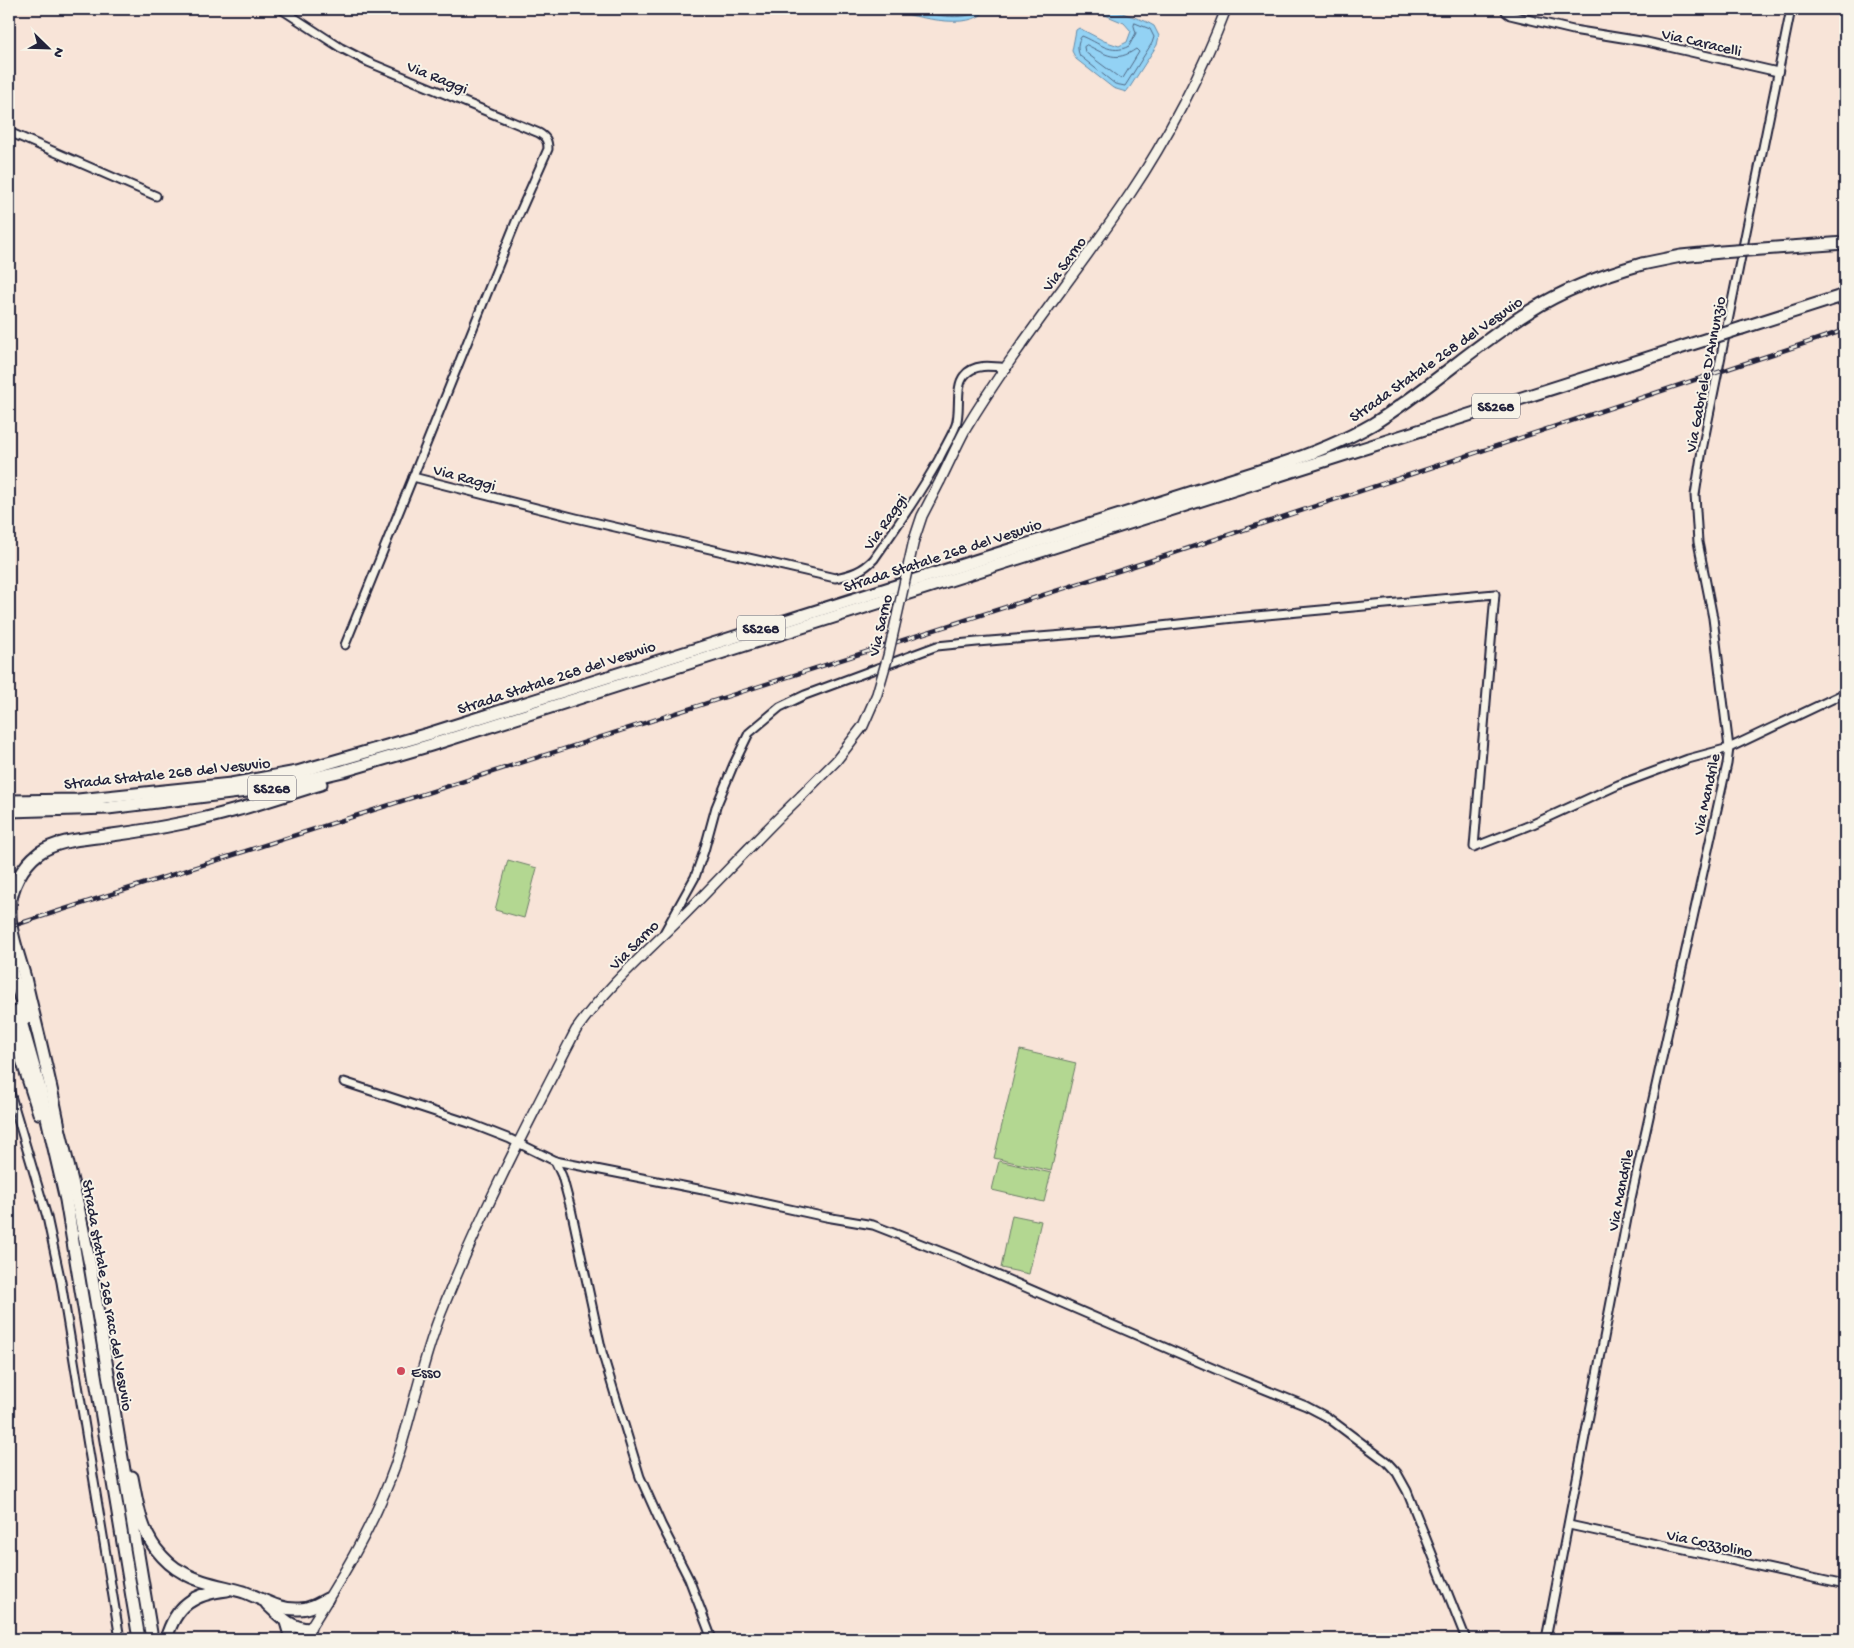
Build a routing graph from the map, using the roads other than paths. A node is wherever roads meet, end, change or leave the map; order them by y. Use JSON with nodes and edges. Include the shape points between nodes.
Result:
{"nodes":[{"id":1,"x":281,"y":9,"type":"edge"},
{"id":2,"x":1226,"y":9,"type":"edge"},
{"id":3,"x":1506,"y":9,"type":"edge"},
{"id":4,"x":1791,"y":9,"type":"edge"},
{"id":5,"x":1778,"y":72,"type":"junction"},
{"id":6,"x":9,"y":132,"type":"edge"},
{"id":7,"x":156,"y":196,"type":"dead end"},
{"id":8,"x":1845,"y":243,"type":"edge"},
{"id":9,"x":1845,"y":295,"type":"edge"},
{"id":10,"x":1007,"y":368,"type":"junction"},
{"id":11,"x":413,"y":477,"type":"junction"},
{"id":12,"x":345,"y":646,"type":"dead end"},
{"id":13,"x":1845,"y":693,"type":"edge"},
{"id":14,"x":431,"y":745,"type":"junction"},
{"id":15,"x":1729,"y":748,"type":"junction"},
{"id":16,"x":9,"y":801,"type":"edge"},
{"id":17,"x":9,"y":812,"type":"edge"},
{"id":18,"x":663,"y":935,"type":"junction"},
{"id":19,"x":9,"y":963,"type":"edge"},
{"id":20,"x":9,"y":976,"type":"edge"},
{"id":21,"x":9,"y":1019,"type":"edge"},
{"id":22,"x":344,"y":1082,"type":"dead end"},
{"id":23,"x":9,"y":1089,"type":"edge"},
{"id":24,"x":58,"y":1122,"type":"junction"},
{"id":25,"x":518,"y":1144,"type":"junction"},
{"id":26,"x":555,"y":1161,"type":"junction"},
{"id":27,"x":70,"y":1228,"type":"junction"},
{"id":28,"x":113,"y":1404,"type":"junction"},
{"id":29,"x":1568,"y":1525,"type":"junction"},
{"id":30,"x":1845,"y":1585,"type":"edge"},
{"id":31,"x":233,"y":1589,"type":"junction"},
{"id":32,"x":327,"y":1599,"type":"junction"},
{"id":33,"x":267,"y":1603,"type":"junction"},
{"id":34,"x":287,"y":1609,"type":"junction"},
{"id":35,"x":286,"y":1622,"type":"junction"},
{"id":36,"x":306,"y":1634,"type":"edge"},
{"id":37,"x":120,"y":1639,"type":"edge"},
{"id":38,"x":139,"y":1639,"type":"edge"},
{"id":39,"x":152,"y":1639,"type":"edge"},
{"id":40,"x":166,"y":1639,"type":"edge"},
{"id":41,"x":291,"y":1639,"type":"edge"},
{"id":42,"x":712,"y":1639,"type":"edge"},
{"id":43,"x":1466,"y":1639,"type":"edge"},
{"id":44,"x":1546,"y":1639,"type":"edge"}],
"edges":[{"from":1,"to":11,"type":"street","name":"Via Raggi","via":[[368,62],[539,133],[548,143]]},
{"from":2,"to":10,"type":"street","name":"Via Sarno","via":[[1158,150]]},
{"from":3,"to":5,"type":"street","name":"Via Caracelli","via":[[1510,15],[1573,30],[1655,44]]},
{"from":4,"to":5,"type":"street","name":"Via Gabriele D'Annunzio"},
{"from":5,"to":15,"type":"street","name":"Via Gabriele D'Annunzio","via":[[1695,495],[1698,542],[1713,618]]},
{"from":6,"to":7,"type":"street"},
{"from":8,"to":16,"type":"highway","name":"Strada Statale 268 del Vesuvio","number":"SS268","bridge":true,"via":[[1681,256],[1607,274],[1554,297],[1371,425],[1322,449],[428,734],[297,772],[231,784],[69,800]]},
{"from":9,"to":14,"type":"highway","name":"Strada Statale 268 del Vesuvio","number":"SS268","bridge":true},
{"from":10,"to":11,"type":"street","name":"Via Raggi","via":[[980,367],[964,376],[960,384],[956,425],[921,491],[874,559],[852,574],[835,578]]},
{"from":10,"to":18,"type":"street","name":"Via Sarno","bridge":true,"via":[[965,431],[922,516],[888,656],[863,726],[836,761]]},
{"from":11,"to":12,"type":"street"},
{"from":13,"to":15,"type":"street"},
{"from":14,"to":17,"type":"highway","name":"Strada Statale 268 del Vesuvio","number":"SS268","via":[[271,788],[108,808]]},
{"from":14,"to":24,"type":"highway","via":[[378,768],[208,818],[68,841],[46,849],[29,862],[14,885],[10,910]]},
{"from":15,"to":18,"type":"street","via":[[1688,758],[1618,784],[1533,824],[1474,847],[1495,594],[937,646],[780,707],[749,733],[716,807],[694,877]]},
{"from":15,"to":29,"type":"street","name":"Via Mandrile","via":[[1630,1203]]},
{"from":18,"to":25,"type":"street","name":"Via Sarno","via":[[631,965],[576,1030]]},
{"from":19,"to":24,"type":"highway","name":"Strada statale 268 racc del Vesuvio"},
{"from":20,"to":27,"type":"highway","name":"Strada statale 268 racc del Vesuvio","via":[[49,1126]]},
{"from":21,"to":27,"type":"highway"},
{"from":22,"to":25,"type":"street","via":[[469,1123]]},
{"from":23,"to":37,"type":"street","via":[[47,1217],[61,1282]]},
{"from":24,"to":28,"type":"highway","name":"Strada statale 268 racc del Vesuvio","via":[[90,1265]]},
{"from":25,"to":26,"type":"street"},
{"from":25,"to":32,"type":"street","name":"Via Sarno","via":[[444,1304],[394,1466],[376,1513]]},
{"from":26,"to":42,"type":"street","via":[[571,1209],[602,1352],[640,1477],[689,1579]]},
{"from":26,"to":43,"type":"street","via":[[873,1225],[1306,1406],[1346,1431],[1397,1473]]},
{"from":27,"to":38,"type":"highway","name":"Strada statale 268 racc del Vesuvio"},
{"from":28,"to":31,"type":"highway","via":[[138,1508],[156,1548],[183,1573]]},
{"from":28,"to":39,"type":"highway","name":"Strada statale 268 racc del Vesuvio"},
{"from":29,"to":30,"type":"street","name":"Via Cozzolino"},
{"from":29,"to":44,"type":"street","name":"Via Mandrile"},
{"from":31,"to":33,"type":"highway"},
{"from":31,"to":40,"type":"highway","via":[[208,1592],[184,1605]]},
{"from":32,"to":34,"type":"highway","via":[[308,1608]]},
{"from":32,"to":36,"type":"street","name":"Via Sarno"},
{"from":33,"to":34,"type":"highway"},
{"from":33,"to":35,"type":"highway"},
{"from":34,"to":36,"type":"highway","via":[[300,1616]]},
{"from":35,"to":36,"type":"highway"},
{"from":35,"to":41,"type":"highway"}]}
